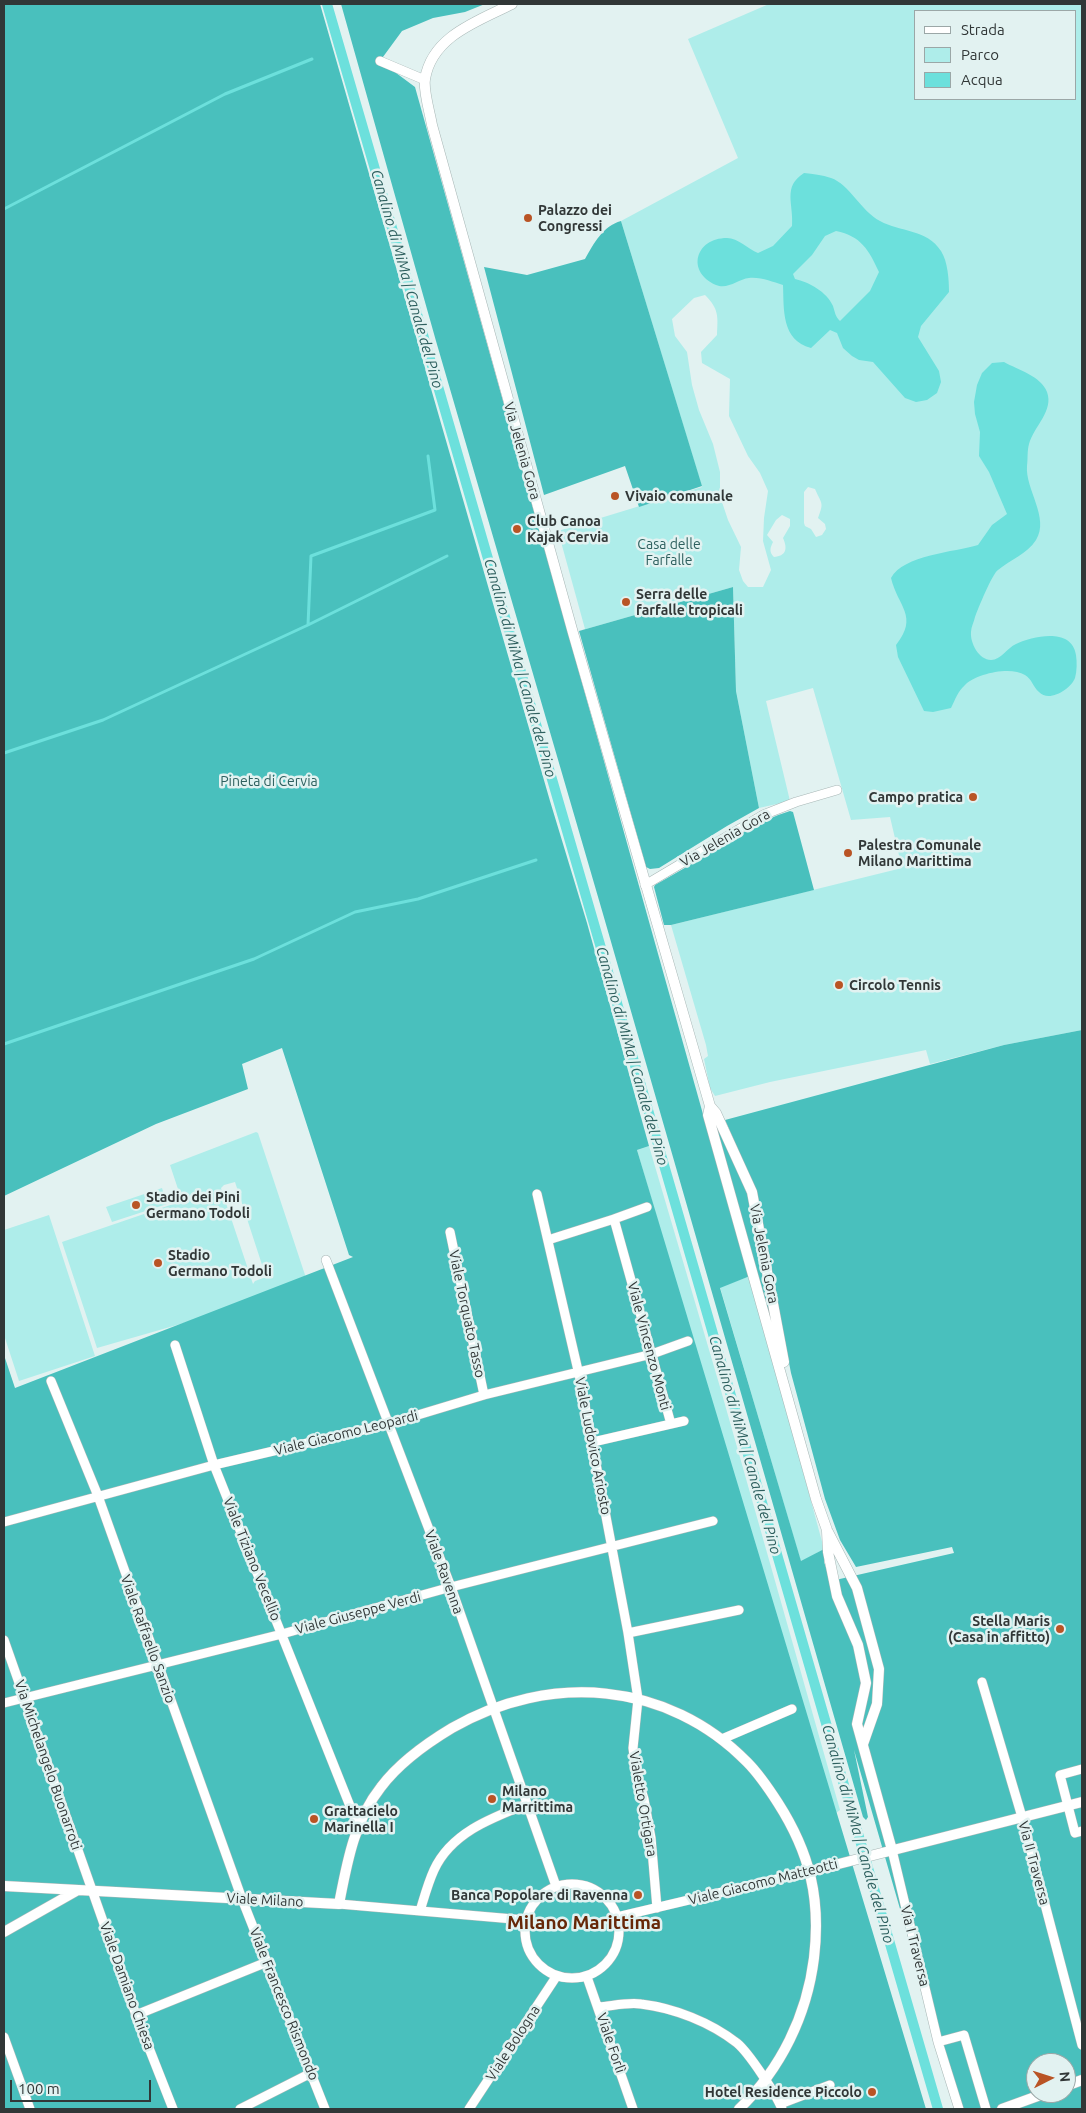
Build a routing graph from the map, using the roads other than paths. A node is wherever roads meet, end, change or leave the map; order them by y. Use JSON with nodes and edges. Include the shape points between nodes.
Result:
{"nodes":[{"id":1,"x":512,"y":4,"type":"edge"},
{"id":2,"x":380,"y":61,"type":"dead end"},
{"id":3,"x":425,"y":80,"type":"junction"},
{"id":4,"x":838,"y":790,"type":"dead end"},
{"id":5,"x":645,"y":885,"type":"junction"},
{"id":6,"x":710,"y":1106,"type":"junction"},
{"id":7,"x":537,"y":1194,"type":"dead end"},
{"id":8,"x":647,"y":1207,"type":"dead end"},
{"id":9,"x":614,"y":1219,"type":"junction"},
{"id":10,"x":450,"y":1232,"type":"dead end"},
{"id":11,"x":548,"y":1240,"type":"junction"},
{"id":12,"x":326,"y":1260,"type":"dead end"},
{"id":13,"x":688,"y":1341,"type":"dead end"},
{"id":14,"x":175,"y":1345,"type":"dead end"},
{"id":15,"x":652,"y":1354,"type":"junction"},
{"id":16,"x":579,"y":1373,"type":"junction"},
{"id":17,"x":51,"y":1381,"type":"dead end"},
{"id":18,"x":484,"y":1395,"type":"junction"},
{"id":19,"x":792,"y":1411,"type":"junction"},
{"id":20,"x":684,"y":1421,"type":"dead end"},
{"id":21,"x":388,"y":1424,"type":"junction"},
{"id":22,"x":671,"y":1424,"type":"junction"},
{"id":23,"x":593,"y":1442,"type":"junction"},
{"id":24,"x":214,"y":1465,"type":"junction"},
{"id":25,"x":98,"y":1496,"type":"junction"},
{"id":26,"x":713,"y":1521,"type":"dead end"},
{"id":27,"x":4,"y":1522,"type":"edge"},
{"id":28,"x":827,"y":1530,"type":"junction"},
{"id":29,"x":611,"y":1547,"type":"junction"},
{"id":30,"x":451,"y":1587,"type":"junction"},
{"id":31,"x":739,"y":1610,"type":"dead end"},
{"id":32,"x":628,"y":1633,"type":"junction"},
{"id":33,"x":282,"y":1634,"type":"junction"},
{"id":34,"x":4,"y":1640,"type":"edge"},
{"id":35,"x":157,"y":1665,"type":"junction"},
{"id":36,"x":982,"y":1682,"type":"dead end"},
{"id":37,"x":25,"y":1698,"type":"junction"},
{"id":38,"x":638,"y":1699,"type":"junction"},
{"id":39,"x":4,"y":1703,"type":"edge"},
{"id":40,"x":493,"y":1708,"type":"junction"},
{"id":41,"x":792,"y":1709,"type":"dead end"},
{"id":42,"x":722,"y":1739,"type":"junction"},
{"id":43,"x":863,"y":1744,"type":"junction"},
{"id":44,"x":1082,"y":1769,"type":"edge"},
{"id":45,"x":1082,"y":1802,"type":"edge"},
{"id":46,"x":527,"y":1804,"type":"junction"},
{"id":47,"x":1068,"y":1806,"type":"junction"},
{"id":48,"x":1022,"y":1817,"type":"junction"},
{"id":49,"x":358,"y":1826,"type":"junction"},
{"id":50,"x":1082,"y":1831,"type":"edge"},
{"id":51,"x":892,"y":1850,"type":"junction"},
{"id":52,"x":810,"y":1871,"type":"junction"},
{"id":53,"x":4,"y":1886,"type":"edge"},
{"id":54,"x":556,"y":1886,"type":"junction"},
{"id":55,"x":51,"y":1888,"type":"junction"},
{"id":56,"x":79,"y":1890,"type":"junction"},
{"id":57,"x":92,"y":1890,"type":"junction"},
{"id":58,"x":242,"y":1899,"type":"junction"},
{"id":59,"x":56,"y":1903,"type":"junction"},
{"id":60,"x":339,"y":1904,"type":"junction"},
{"id":61,"x":657,"y":1908,"type":"junction"},
{"id":62,"x":420,"y":1911,"type":"junction"},
{"id":63,"x":617,"y":1917,"type":"junction"},
{"id":64,"x":525,"y":1920,"type":"junction"},
{"id":65,"x":4,"y":1932,"type":"edge"},
{"id":66,"x":268,"y":1962,"type":"junction"},
{"id":67,"x":556,"y":1976,"type":"junction"},
{"id":68,"x":588,"y":1977,"type":"junction"},
{"id":69,"x":599,"y":2007,"type":"junction"},
{"id":70,"x":136,"y":2015,"type":"junction"},
{"id":71,"x":4,"y":2037,"type":"edge"},
{"id":72,"x":938,"y":2042,"type":"junction"},
{"id":73,"x":1082,"y":2045,"type":"edge"},
{"id":74,"x":311,"y":2073,"type":"junction"},
{"id":75,"x":764,"y":2078,"type":"junction"},
{"id":76,"x":830,"y":2086,"type":"dead end"},
{"id":77,"x":1026,"y":2100,"type":"edge"},
{"id":78,"x":781,"y":2107,"type":"edge"},
{"id":79,"x":30,"y":2109,"type":"edge"},
{"id":80,"x":173,"y":2109,"type":"edge"},
{"id":81,"x":240,"y":2109,"type":"edge"},
{"id":82,"x":325,"y":2109,"type":"edge"},
{"id":83,"x":469,"y":2109,"type":"edge"},
{"id":84,"x":633,"y":2109,"type":"edge"},
{"id":85,"x":739,"y":2109,"type":"edge"},
{"id":86,"x":958,"y":2109,"type":"edge"},
{"id":87,"x":986,"y":2109,"type":"edge"},
{"id":88,"x":1002,"y":2109,"type":"edge"}],
"edges":[{"from":1,"to":3,"type":"street","via":[[442,43]]},
{"from":2,"to":3,"type":"street"},
{"from":3,"to":5,"type":"street","name":"Via Jelenia Gora","via":[[432,125],[464,243]]},
{"from":4,"to":5,"type":"street","name":"Via Jelenia Gora","via":[[763,814]]},
{"from":5,"to":6,"type":"street","name":"Via Jelenia Gora"},
{"from":6,"to":19,"type":"street","name":"Via Jelenia Gora","via":[[708,1115]]},
{"from":6,"to":19,"type":"street","name":"Via Jelenia Gora","via":[[752,1192]]},
{"from":7,"to":11,"type":"street","name":"Viale Ludovico Ariosto"},
{"from":8,"to":9,"type":"street"},
{"from":9,"to":11,"type":"street"},
{"from":9,"to":15,"type":"street","name":"Viale Vincenzo Monti"},
{"from":10,"to":18,"type":"street","name":"Viale Torquato Tasso"},
{"from":11,"to":16,"type":"street","name":"Viale Ludovico Ariosto"},
{"from":12,"to":21,"type":"street","name":"Viale Ravenna"},
{"from":13,"to":15,"type":"street","name":"Viale Giacomo Leopardi"},
{"from":14,"to":24,"type":"street","name":"Viale Tiziano Vecellio"},
{"from":15,"to":16,"type":"street","name":"Viale Giacomo Leopardi"},
{"from":15,"to":22,"type":"street","name":"Viale Vincenzo Monti"},
{"from":16,"to":18,"type":"street","name":"Viale Giacomo Leopardi"},
{"from":16,"to":23,"type":"street","name":"Viale Ludovico Ariosto"},
{"from":17,"to":25,"type":"street","name":"Viale Raffaello Sanzio"},
{"from":18,"to":21,"type":"street","name":"Viale Giacomo Leopardi"},
{"from":19,"to":28,"type":"street","name":"Via Jelenia Gora"},
{"from":20,"to":22,"type":"street"},
{"from":21,"to":24,"type":"street","name":"Viale Giacomo Leopardi"},
{"from":21,"to":30,"type":"street","name":"Viale Ravenna"},
{"from":22,"to":23,"type":"street","name":"Viale Vincenzo Monti"},
{"from":23,"to":29,"type":"street","name":"Viale Ludovico Ariosto"},
{"from":24,"to":25,"type":"street","name":"Viale Giacomo Leopardi"},
{"from":24,"to":33,"type":"street","name":"Viale Tiziano Vecellio"},
{"from":25,"to":27,"type":"street","name":"Viale Giacomo Leopardi"},
{"from":25,"to":35,"type":"street","name":"Viale Raffaello Sanzio"},
{"from":26,"to":29,"type":"street","name":"Viale Giuseppe Verdi"},
{"from":28,"to":43,"type":"street","name":"Via Jelenia Gora","via":[[837,1596],[858,1645],[866,1683],[857,1724]]},
{"from":28,"to":43,"type":"street","name":"Via Jelenia Gora","via":[[857,1588],[879,1669],[878,1704]]},
{"from":29,"to":30,"type":"street","name":"Viale Giuseppe Verdi"},
{"from":29,"to":32,"type":"street","name":"Viale Ludovico Ariosto"},
{"from":30,"to":33,"type":"street","name":"Viale Giuseppe Verdi"},
{"from":30,"to":40,"type":"street","name":"Viale Ravenna"},
{"from":31,"to":32,"type":"street"},
{"from":32,"to":38,"type":"street","name":"Viale Ludovico Ariosto"},
{"from":33,"to":35,"type":"street","name":"Viale Giuseppe Verdi"},
{"from":33,"to":49,"type":"street","name":"Viale Tiziano Vecellio"},
{"from":34,"to":37,"type":"street","name":"Via Michelangelo Buonarroti"},
{"from":35,"to":37,"type":"street","name":"Viale Giuseppe Verdi"},
{"from":35,"to":58,"type":"street","name":"Viale Raffaello Sanzio"},
{"from":36,"to":48,"type":"street","name":"Via II Traversa"},
{"from":37,"to":39,"type":"street","name":"Viale Giuseppe Verdi"},
{"from":37,"to":57,"type":"street","name":"Via Michelangelo Buonarroti"},
{"from":38,"to":40,"type":"street","via":[[584,1691],[527,1697]]},
{"from":38,"to":42,"type":"street","via":[[689,1718]]},
{"from":38,"to":61,"type":"street","name":"Vialetto Ortigara","via":[[633,1748],[652,1838]]},
{"from":40,"to":46,"type":"street","name":"Viale Ravenna"},
{"from":40,"to":49,"type":"street","via":[[443,1733],[401,1765],[381,1787]]},
{"from":41,"to":42,"type":"street"},
{"from":42,"to":52,"type":"street","via":[[748,1763],[766,1786],[802,1846]]},
{"from":43,"to":51,"type":"street","name":"Via Jelenia Gora"},
{"from":44,"to":47,"type":"street","via":[[1060,1774]]},
{"from":45,"to":47,"type":"street","name":"Viale Giacomo Matteotti"},
{"from":46,"to":54,"type":"street","name":"Viale Ravenna"},
{"from":46,"to":62,"type":"street","via":[[454,1841],[434,1870]]},
{"from":47,"to":48,"type":"street","name":"Viale Giacomo Matteotti"},
{"from":47,"to":50,"type":"street","via":[[1075,1833]]},
{"from":48,"to":51,"type":"street","name":"Viale Giacomo Matteotti"},
{"from":48,"to":73,"type":"street","name":"Via II Traversa"},
{"from":49,"to":60,"type":"street"},
{"from":51,"to":52,"type":"street","name":"Viale Giacomo Matteotti"},
{"from":51,"to":72,"type":"street","name":"Via I Traversa"},
{"from":52,"to":61,"type":"street","name":"Viale Giacomo Matteotti"},
{"from":52,"to":75,"type":"street","via":[[817,1917],[812,1974],[794,2031]]},
{"from":53,"to":55,"type":"street","name":"Viale Milano"},
{"from":54,"to":63,"type":"street","via":[[581,1884],[593,1889],[604,1896]]},
{"from":54,"to":64,"type":"street","via":[[542,1894]]},
{"from":55,"to":56,"type":"street","name":"Viale Milano"},
{"from":55,"to":59,"type":"street","via":[[57,1894]]},
{"from":56,"to":57,"type":"street","name":"Viale Milano"},
{"from":56,"to":59,"type":"street"},
{"from":57,"to":58,"type":"street","name":"Viale Milano"},
{"from":57,"to":70,"type":"street","name":"Viale Damiano Chiesa"},
{"from":58,"to":60,"type":"street","name":"Viale Milano"},
{"from":58,"to":66,"type":"street","name":"Viale Francesco Rismondo"},
{"from":59,"to":65,"type":"street"},
{"from":60,"to":62,"type":"street","name":"Viale Milano"},
{"from":61,"to":63,"type":"street","name":"Viale Giacomo Matteotti"},
{"from":62,"to":64,"type":"street","name":"Viale Milano"},
{"from":63,"to":68,"type":"street","via":[[618,1942],[614,1953],[608,1963]]},
{"from":64,"to":67,"type":"street","via":[[526,1947],[543,1970]]},
{"from":66,"to":70,"type":"street"},
{"from":66,"to":74,"type":"street","name":"Viale Francesco Rismondo"},
{"from":67,"to":68,"type":"street"},
{"from":67,"to":83,"type":"street","name":"Viale Bologna"},
{"from":68,"to":69,"type":"street","name":"Viale Forlì"},
{"from":69,"to":75,"type":"street","via":[[639,2004],[675,2011],[707,2024],[738,2043]]},
{"from":69,"to":84,"type":"street","name":"Viale Forlì"},
{"from":70,"to":80,"type":"street","name":"Viale Damiano Chiesa"},
{"from":71,"to":79,"type":"street"},
{"from":72,"to":86,"type":"street","name":"Via I Traversa"},
{"from":72,"to":87,"type":"street","via":[[964,2035]]},
{"from":74,"to":81,"type":"street"},
{"from":74,"to":82,"type":"street","name":"Viale Francesco Rismondo"},
{"from":75,"to":78,"type":"street"},
{"from":75,"to":85,"type":"street"},
{"from":76,"to":78,"type":"street"},
{"from":77,"to":88,"type":"street"}]}
